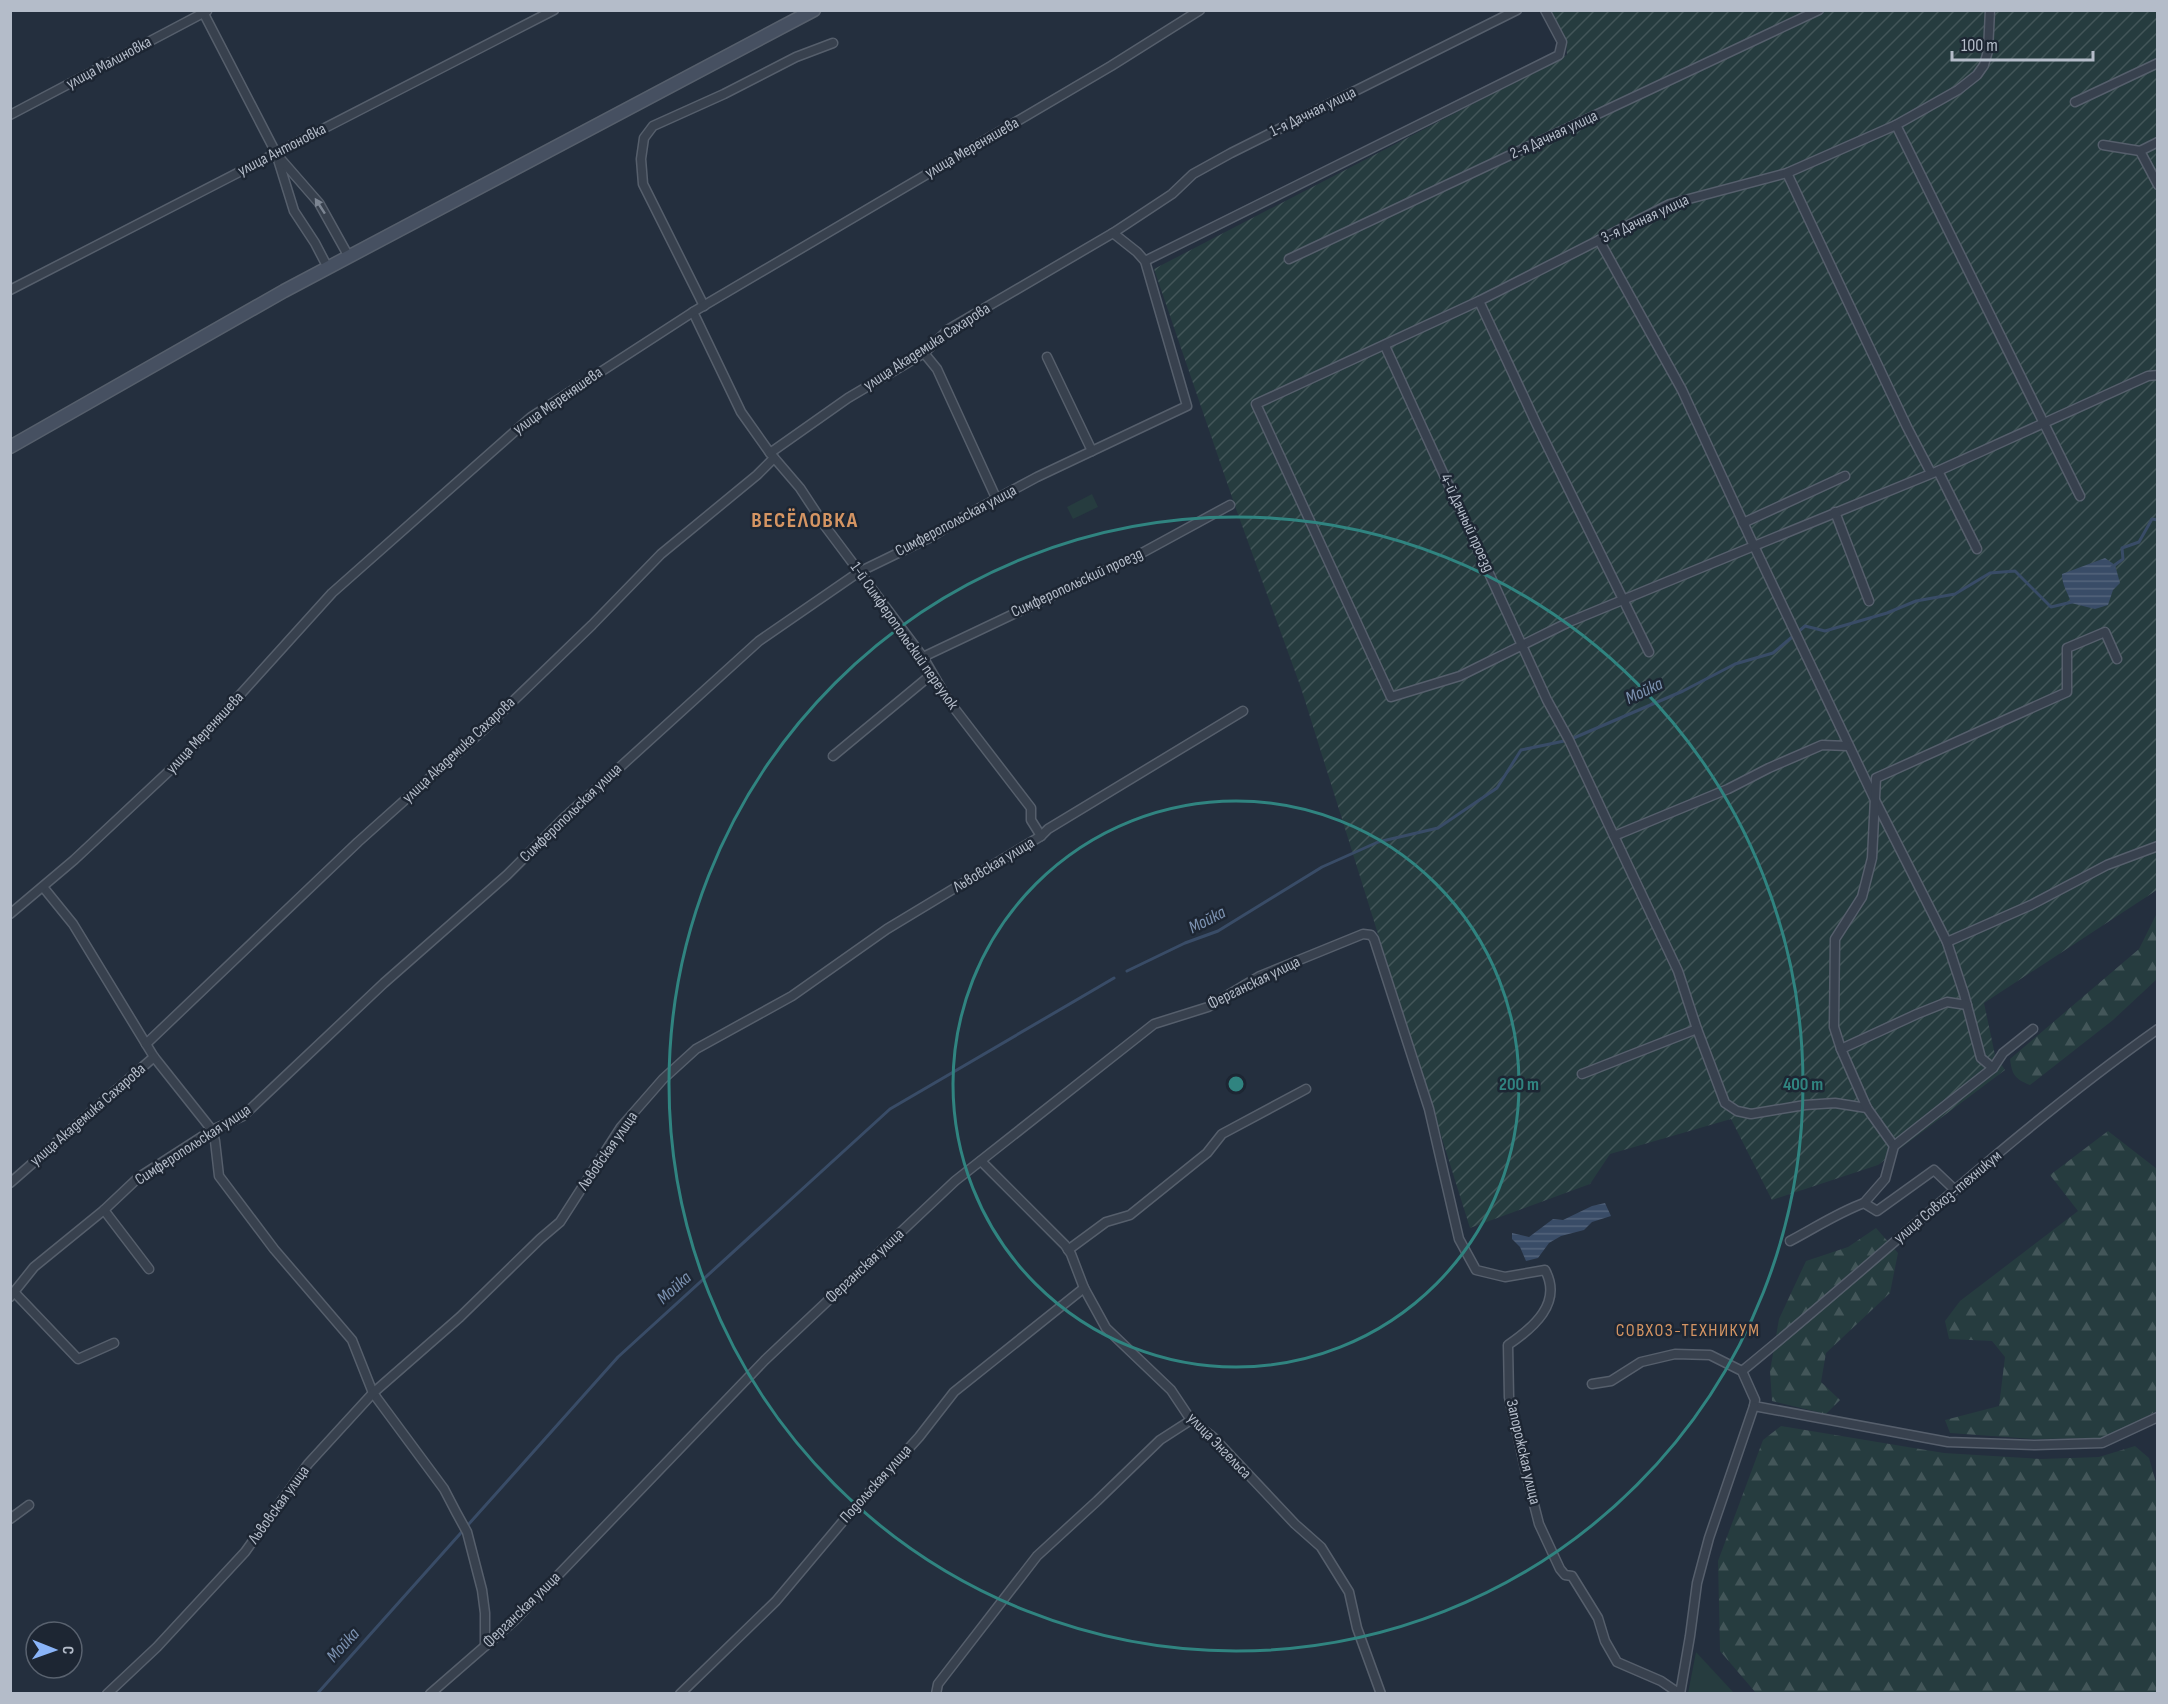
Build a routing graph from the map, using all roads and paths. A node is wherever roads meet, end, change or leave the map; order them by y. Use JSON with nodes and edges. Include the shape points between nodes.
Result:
{"nodes":[{"id":1,"x":554,"y":10,"type":"edge"},
{"id":2,"x":814,"y":10,"type":"edge"},
{"id":3,"x":1200,"y":10,"type":"edge"},
{"id":4,"x":1517,"y":10,"type":"edge"},
{"id":5,"x":1545,"y":10,"type":"edge"},
{"id":6,"x":1818,"y":10,"type":"edge"},
{"id":7,"x":1990,"y":10,"type":"edge"},
{"id":8,"x":204,"y":11,"type":"edge"},
{"id":9,"x":833,"y":43,"type":"dead end"},
{"id":10,"x":2157,"y":63,"type":"edge"},
{"id":11,"x":2075,"y":102,"type":"dead end"},
{"id":12,"x":10,"y":115,"type":"edge"},
{"id":13,"x":1896,"y":125,"type":"junction"},
{"id":14,"x":2157,"y":142,"type":"edge"},
{"id":15,"x":2103,"y":145,"type":"dead end"},
{"id":16,"x":2140,"y":151,"type":"junction"},
{"id":17,"x":276,"y":153,"type":"junction"},
{"id":18,"x":1786,"y":173,"type":"junction"},
{"id":19,"x":2157,"y":184,"type":"edge"},
{"id":20,"x":1116,"y":231,"type":"junction"},
{"id":21,"x":1599,"y":240,"type":"junction"},
{"id":22,"x":349,"y":256,"type":"junction"},
{"id":23,"x":1289,"y":259,"type":"dead end"},
{"id":24,"x":1145,"y":261,"type":"junction"},
{"id":25,"x":328,"y":268,"type":"junction"},
{"id":26,"x":10,"y":290,"type":"edge"},
{"id":27,"x":1479,"y":301,"type":"junction"},
{"id":28,"x":704,"y":306,"type":"junction"},
{"id":29,"x":693,"y":312,"type":"junction"},
{"id":30,"x":1385,"y":346,"type":"junction"},
{"id":31,"x":924,"y":354,"type":"junction"},
{"id":32,"x":1047,"y":357,"type":"dead end"},
{"id":33,"x":2157,"y":375,"type":"edge"},
{"id":34,"x":2044,"y":422,"type":"junction"},
{"id":35,"x":10,"y":447,"type":"edge"},
{"id":36,"x":1092,"y":451,"type":"junction"},
{"id":37,"x":772,"y":456,"type":"junction"},
{"id":38,"x":1935,"y":472,"type":"junction"},
{"id":39,"x":1845,"y":476,"type":"dead end"},
{"id":40,"x":2080,"y":495,"type":"dead end"},
{"id":41,"x":997,"y":500,"type":"junction"},
{"id":42,"x":1230,"y":505,"type":"dead end"},
{"id":43,"x":1835,"y":512,"type":"junction"},
{"id":44,"x":1743,"y":523,"type":"junction"},
{"id":45,"x":1754,"y":546,"type":"junction"},
{"id":46,"x":1977,"y":549,"type":"dead end"},
{"id":47,"x":859,"y":572,"type":"junction"},
{"id":48,"x":1623,"y":599,"type":"junction"},
{"id":49,"x":1869,"y":601,"type":"dead end"},
{"id":50,"x":1523,"y":645,"type":"junction"},
{"id":51,"x":1649,"y":652,"type":"dead end"},
{"id":52,"x":923,"y":657,"type":"junction"},
{"id":53,"x":2117,"y":659,"type":"dead end"},
{"id":54,"x":932,"y":674,"type":"junction"},
{"id":55,"x":1243,"y":711,"type":"dead end"},
{"id":56,"x":1848,"y":746,"type":"junction"},
{"id":57,"x":833,"y":756,"type":"dead end"},
{"id":58,"x":1874,"y":798,"type":"junction"},
{"id":59,"x":1614,"y":836,"type":"junction"},
{"id":60,"x":1041,"y":837,"type":"junction"},
{"id":61,"x":2157,"y":846,"type":"edge"},
{"id":62,"x":42,"y":887,"type":"junction"},
{"id":63,"x":10,"y":914,"type":"edge"},
{"id":64,"x":1368,"y":934,"type":"joint"},
{"id":65,"x":1947,"y":942,"type":"junction"},
{"id":66,"x":1967,"y":1005,"type":"junction"},
{"id":67,"x":1697,"y":1029,"type":"junction"},
{"id":68,"x":2033,"y":1029,"type":"dead end"},
{"id":69,"x":2157,"y":1029,"type":"edge"},
{"id":70,"x":146,"y":1044,"type":"junction"},
{"id":71,"x":1841,"y":1049,"type":"junction"},
{"id":72,"x":154,"y":1057,"type":"junction"},
{"id":73,"x":1993,"y":1068,"type":"junction"},
{"id":74,"x":1582,"y":1074,"type":"dead end"},
{"id":75,"x":1306,"y":1089,"type":"dead end"},
{"id":76,"x":1867,"y":1108,"type":"junction"},
{"id":77,"x":212,"y":1130,"type":"junction"},
{"id":78,"x":1894,"y":1146,"type":"junction"},
{"id":79,"x":981,"y":1161,"type":"junction"},
{"id":80,"x":10,"y":1183,"type":"edge"},
{"id":81,"x":1955,"y":1190,"type":"junction"},
{"id":82,"x":1863,"y":1203,"type":"junction"},
{"id":83,"x":104,"y":1210,"type":"junction"},
{"id":84,"x":1790,"y":1241,"type":"dead end"},
{"id":85,"x":1068,"y":1250,"type":"junction"},
{"id":86,"x":149,"y":1269,"type":"dead end"},
{"id":87,"x":1084,"y":1288,"type":"junction"},
{"id":88,"x":13,"y":1295,"type":"edge"},
{"id":89,"x":114,"y":1343,"type":"dead end"},
{"id":90,"x":1742,"y":1371,"type":"junction"},
{"id":91,"x":1592,"y":1384,"type":"dead end"},
{"id":92,"x":373,"y":1393,"type":"junction"},
{"id":93,"x":1754,"y":1406,"type":"junction"},
{"id":94,"x":1191,"y":1420,"type":"junction"},
{"id":95,"x":2155,"y":1421,"type":"edge"},
{"id":96,"x":29,"y":1504,"type":"dead end"},
{"id":97,"x":10,"y":1519,"type":"edge"},
{"id":98,"x":485,"y":1646,"type":"junction"},
{"id":99,"x":107,"y":1694,"type":"edge"},
{"id":100,"x":430,"y":1694,"type":"edge"},
{"id":101,"x":680,"y":1694,"type":"edge"},
{"id":102,"x":936,"y":1694,"type":"edge"},
{"id":103,"x":1381,"y":1694,"type":"edge"},
{"id":104,"x":1680,"y":1694,"type":"edge"}],
"edges":[{"from":1,"to":17,"type":"street","name":"улица Антоновка"},
{"from":2,"to":22,"type":"street"},
{"from":3,"to":28,"type":"street","name":"улица Мереняшева"},
{"from":4,"to":20,"type":"street","name":"1-я Дачная улица","via":[[1231,153],[1193,174],[1172,194]]},
{"from":5,"to":24,"type":"street","via":[[1562,42],[1558,55]]},
{"from":6,"to":23,"type":"street","name":"2-я Дачная улица"},
{"from":7,"to":13,"type":"street","name":"3-я Дачная улица","via":[[1988,51],[1977,75]]},
{"from":8,"to":12,"type":"street","name":"улица Малиновка"},
{"from":8,"to":17,"type":"street"},
{"from":9,"to":28,"type":"street","via":[[653,126],[644,138],[643,184]]},
{"from":10,"to":11,"type":"street"},
{"from":13,"to":18,"type":"street","name":"3-я Дачная улица"},
{"from":13,"to":34,"type":"street"},
{"from":14,"to":16,"type":"street"},
{"from":15,"to":16,"type":"street"},
{"from":16,"to":19,"type":"street"},
{"from":22,"to":17,"type":"street","one_way":true,"via":[[319,203]]},
{"from":17,"to":25,"type":"street","via":[[294,212]]},
{"from":17,"to":26,"type":"street","name":"улица Антоновка"},
{"from":18,"to":21,"type":"street","name":"3-я Дачная улица","via":[[1677,201]]},
{"from":18,"to":38,"type":"street","via":[[1907,427]]},
{"from":20,"to":24,"type":"street"},
{"from":20,"to":31,"type":"street","name":"улица Академика Сахарова","via":[[949,329]]},
{"from":21,"to":27,"type":"street","name":"3-я Дачная улица"},
{"from":21,"to":44,"type":"street","via":[[1682,390]]},
{"from":22,"to":25,"type":"street"},
{"from":24,"to":36,"type":"street","name":"Симферопольская улица","via":[[1187,406]]},
{"from":25,"to":35,"type":"street"},
{"from":27,"to":30,"type":"street","name":"3-я Дачная улица"},
{"from":27,"to":48,"type":"street"},
{"from":28,"to":29,"type":"street","name":"улица Мереняшева"},
{"from":29,"to":37,"type":"street","name":"1-й Симферопольский переулок","via":[[741,411]]},
{"from":29,"to":62,"type":"street","name":"улица Мереняшева","via":[[531,417],[502,442],[332,593],[182,759]]},
{"from":30,"to":50,"type":"street","name":"4-й Дачный проезд"},
{"from":30,"to":50,"type":"street","name":"3-я Дачная улица","via":[[1256,404],[1391,697],[1460,676]]},
{"from":31,"to":37,"type":"street","name":"улица Академика Сахарова","via":[[849,398]]},
{"from":31,"to":41,"type":"street","via":[[936,369]]},
{"from":32,"to":36,"type":"street"},
{"from":33,"to":34,"type":"street"},
{"from":34,"to":38,"type":"street"},
{"from":34,"to":40,"type":"street"},
{"from":36,"to":41,"type":"street","name":"Симферопольская улица"},
{"from":37,"to":47,"type":"street","name":"1-й Симферопольский переулок","via":[[800,488]]},
{"from":37,"to":70,"type":"street","name":"улица Академика Сахарова","via":[[757,474],[661,554],[481,732],[358,842]]},
{"from":38,"to":43,"type":"street"},
{"from":38,"to":46,"type":"street"},
{"from":39,"to":44,"type":"street"},
{"from":41,"to":47,"type":"street","name":"Симферопольская улица"},
{"from":42,"to":52,"type":"street","name":"Симферопольский проезд","via":[[1140,554]]},
{"from":43,"to":45,"type":"street"},
{"from":43,"to":49,"type":"street"},
{"from":44,"to":45,"type":"street"},
{"from":45,"to":48,"type":"street"},
{"from":45,"to":56,"type":"street"},
{"from":47,"to":52,"type":"street","name":"1-й Симферопольский переулок"},
{"from":47,"to":77,"type":"street","name":"Симферопольская улица","via":[[759,640],[243,1116]]},
{"from":48,"to":50,"type":"street"},
{"from":48,"to":51,"type":"street"},
{"from":50,"to":59,"type":"street","name":"4-й Дачный проезд"},
{"from":52,"to":54,"type":"street","name":"1-й Симферопольский переулок"},
{"from":53,"to":58,"type":"street","via":[[2105,632],[2067,648],[2067,692],[1876,778]]},
{"from":54,"to":57,"type":"street"},
{"from":54,"to":60,"type":"street","name":"1-й Симферопольский переулок","via":[[1031,808],[1031,820]]},
{"from":55,"to":60,"type":"street","name":"Львовская улица","via":[[1048,829]]},
{"from":56,"to":58,"type":"street"},
{"from":56,"to":59,"type":"street","via":[[1822,745]]},
{"from":58,"to":65,"type":"street"},
{"from":58,"to":71,"type":"street","via":[[1872,858],[1862,897],[1835,939],[1834,1028]]},
{"from":59,"to":67,"type":"street","name":"4-й Дачный проезд","via":[[1678,971]]},
{"from":60,"to":92,"type":"street","name":"Львовская улица","via":[[887,929],[792,996],[696,1049],[621,1127],[560,1222]]},
{"from":61,"to":65,"type":"street","via":[[2107,865],[2031,905]]},
{"from":62,"to":63,"type":"street","name":"улица Мереняшева"},
{"from":62,"to":70,"type":"street","name":"улица Академика Сахарова","via":[[73,924]]},
{"from":64,"to":79,"type":"street","name":"Ферганская улица","via":[[1260,976],[1208,1007],[1154,1024]]},
{"from":64,"to":104,"type":"street","name":"Запорожская улица","via":[[1374,939],[1429,1109],[1459,1239],[1476,1269],[1505,1276],[1545,1270],[1551,1280],[1543,1315],[1508,1345],[1509,1397],[1539,1524],[1560,1569],[1572,1576],[1598,1618],[1617,1662]]},
{"from":65,"to":66,"type":"street"},
{"from":66,"to":71,"type":"street","via":[[1947,1002]]},
{"from":66,"to":73,"type":"street","via":[[1981,1058]]},
{"from":67,"to":74,"type":"street"},
{"from":67,"to":76,"type":"street","name":"4-й Дачный проезд","via":[[1725,1102],[1737,1111],[1751,1114],[1834,1103]]},
{"from":68,"to":73,"type":"street","via":[[2003,1053]]},
{"from":69,"to":81,"type":"street","name":"улица Совхоз-техникум","via":[[2103,1067]]},
{"from":70,"to":72,"type":"street","name":"улица Академика Сахарова"},
{"from":71,"to":76,"type":"street"},
{"from":72,"to":77,"type":"street"},
{"from":72,"to":80,"type":"street","name":"улица Академика Сахарова"},
{"from":73,"to":78,"type":"street"},
{"from":75,"to":85,"type":"street","via":[[1222,1134],[1208,1153],[1130,1215],[1106,1222]]},
{"from":76,"to":78,"type":"street"},
{"from":77,"to":83,"type":"street","name":"Симферопольская улица","via":[[139,1177]]},
{"from":77,"to":92,"type":"street","via":[[219,1176],[273,1249],[352,1340]]},
{"from":78,"to":82,"type":"street","via":[[1885,1179]]},
{"from":79,"to":85,"type":"street","name":"улица Энгельса"},
{"from":79,"to":98,"type":"street","name":"Ферганская улица","via":[[955,1180],[765,1360],[515,1620]]},
{"from":81,"to":82,"type":"street","via":[[1934,1170],[1877,1211]]},
{"from":81,"to":90,"type":"street","name":"улица Совхоз-техникум"},
{"from":82,"to":84,"type":"street","via":[[1841,1211]]},
{"from":83,"to":86,"type":"street"},
{"from":83,"to":88,"type":"street","name":"Симферопольская улица","via":[[34,1267]]},
{"from":85,"to":87,"type":"street","name":"улица Энгельса"},
{"from":87,"to":94,"type":"street","name":"улица Энгельса","via":[[1106,1328],[1170,1390]]},
{"from":87,"to":101,"type":"street","name":"Подольская улица","via":[[954,1392],[776,1601]]},
{"from":88,"to":89,"type":"street","via":[[78,1359]]},
{"from":90,"to":91,"type":"street","via":[[1710,1355],[1675,1354],[1641,1362],[1611,1381]]},
{"from":90,"to":93,"type":"street"},
{"from":92,"to":98,"type":"street","via":[[444,1489],[467,1532],[482,1590]]},
{"from":92,"to":99,"type":"street","name":"Львовская улица","via":[[308,1464],[245,1552],[157,1647]]},
{"from":93,"to":95,"type":"street","via":[[1959,1443],[2102,1443]]},
{"from":93,"to":104,"type":"street","via":[[1697,1583]]},
{"from":94,"to":102,"type":"street","via":[[1160,1440],[1037,1556],[938,1684]]},
{"from":94,"to":103,"type":"street","name":"улица Энгельса","via":[[1213,1437],[1321,1548],[1349,1592],[1357,1628]]},
{"from":96,"to":97,"type":"street"},
{"from":98,"to":100,"type":"street","name":"Ферганская улица"}]}
